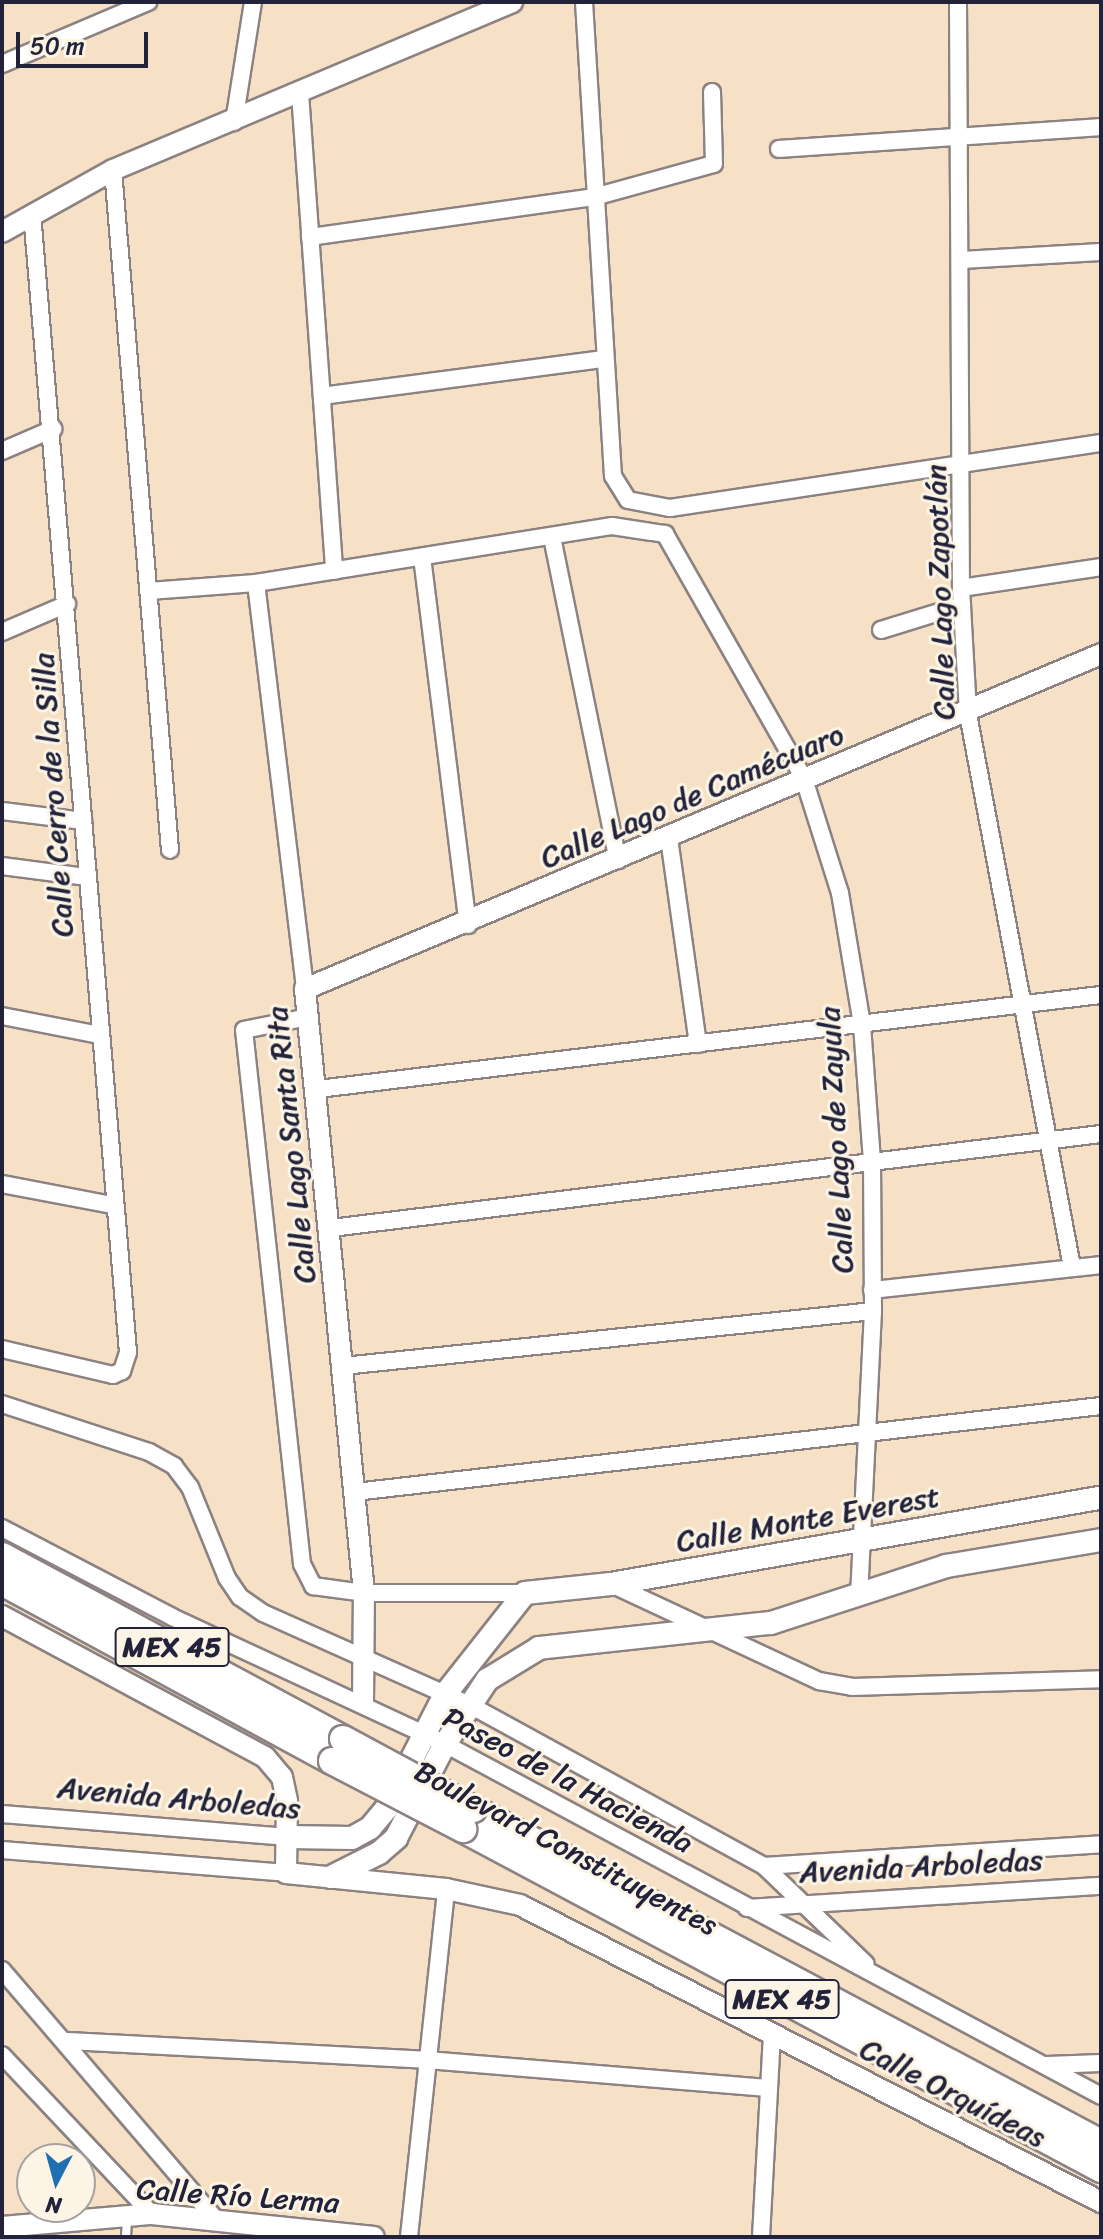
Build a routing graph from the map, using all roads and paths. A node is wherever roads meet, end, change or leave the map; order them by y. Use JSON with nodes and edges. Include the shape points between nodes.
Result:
{"nodes":[{"id":1,"x":148,"y":2,"type":"edge"},
{"id":2,"x":253,"y":2,"type":"edge"},
{"id":3,"x":512,"y":2,"type":"edge"},
{"id":4,"x":584,"y":2,"type":"edge"},
{"id":5,"x":958,"y":2,"type":"edge"},
{"id":6,"x":2,"y":64,"type":"edge"},
{"id":7,"x":712,"y":92,"type":"dead end"},
{"id":8,"x":300,"y":93,"type":"junction"},
{"id":9,"x":234,"y":122,"type":"junction"},
{"id":10,"x":1101,"y":127,"type":"edge"},
{"id":11,"x":960,"y":137,"type":"junction"},
{"id":12,"x":779,"y":149,"type":"dead end"},
{"id":13,"x":113,"y":170,"type":"junction"},
{"id":14,"x":594,"y":197,"type":"junction"},
{"id":15,"x":32,"y":214,"type":"junction"},
{"id":16,"x":2,"y":232,"type":"edge"},
{"id":17,"x":310,"y":237,"type":"junction"},
{"id":18,"x":1101,"y":252,"type":"edge"},
{"id":19,"x":961,"y":260,"type":"junction"},
{"id":20,"x":604,"y":359,"type":"junction"},
{"id":21,"x":322,"y":396,"type":"junction"},
{"id":22,"x":53,"y":429,"type":"junction"},
{"id":23,"x":1101,"y":443,"type":"edge"},
{"id":24,"x":2,"y":451,"type":"edge"},
{"id":25,"x":964,"y":463,"type":"junction"},
{"id":26,"x":628,"y":500,"type":"junction"},
{"id":27,"x":670,"y":508,"type":"junction"},
{"id":28,"x":612,"y":526,"type":"junction"},
{"id":29,"x":665,"y":534,"type":"junction"},
{"id":30,"x":552,"y":537,"type":"junction"},
{"id":31,"x":422,"y":557,"type":"junction"},
{"id":32,"x":1101,"y":567,"type":"edge"},
{"id":33,"x":334,"y":571,"type":"junction"},
{"id":34,"x":256,"y":583,"type":"junction"},
{"id":35,"x":149,"y":591,"type":"junction"},
{"id":36,"x":961,"y":596,"type":"junction"},
{"id":37,"x":67,"y":604,"type":"junction"},
{"id":38,"x":881,"y":630,"type":"dead end"},
{"id":39,"x":2,"y":632,"type":"edge"},
{"id":40,"x":1101,"y":654,"type":"edge"},
{"id":41,"x":968,"y":714,"type":"junction"},
{"id":42,"x":804,"y":779,"type":"junction"},
{"id":43,"x":2,"y":811,"type":"edge"},
{"id":44,"x":83,"y":821,"type":"junction"},
{"id":45,"x":669,"y":838,"type":"junction"},
{"id":46,"x":170,"y":850,"type":"dead end"},
{"id":47,"x":618,"y":860,"type":"junction"},
{"id":48,"x":2,"y":866,"type":"edge"},
{"id":49,"x":87,"y":877,"type":"junction"},
{"id":50,"x":468,"y":925,"type":"junction"},
{"id":51,"x":305,"y":989,"type":"junction"},
{"id":52,"x":1101,"y":995,"type":"edge"},
{"id":53,"x":1023,"y":1004,"type":"junction"},
{"id":54,"x":2,"y":1016,"type":"edge"},
{"id":55,"x":308,"y":1017,"type":"junction"},
{"id":56,"x":862,"y":1025,"type":"junction"},
{"id":57,"x":100,"y":1035,"type":"junction"},
{"id":58,"x":698,"y":1044,"type":"junction"},
{"id":59,"x":318,"y":1089,"type":"junction"},
{"id":60,"x":1101,"y":1134,"type":"edge"},
{"id":61,"x":1049,"y":1140,"type":"junction"},
{"id":62,"x":872,"y":1162,"type":"junction"},
{"id":63,"x":2,"y":1184,"type":"edge"},
{"id":64,"x":112,"y":1205,"type":"junction"},
{"id":65,"x":331,"y":1228,"type":"junction"},
{"id":66,"x":1101,"y":1265,"type":"edge"},
{"id":67,"x":1072,"y":1267,"type":"junction"},
{"id":68,"x":872,"y":1290,"type":"junction"},
{"id":69,"x":873,"y":1311,"type":"junction"},
{"id":70,"x":2,"y":1349,"type":"edge"},
{"id":71,"x":343,"y":1366,"type":"junction"},
{"id":72,"x":2,"y":1404,"type":"edge"},
{"id":73,"x":1101,"y":1406,"type":"edge"},
{"id":74,"x":868,"y":1433,"type":"junction"},
{"id":75,"x":355,"y":1492,"type":"junction"},
{"id":76,"x":1101,"y":1498,"type":"edge"},
{"id":77,"x":2,"y":1528,"type":"edge"},
{"id":78,"x":862,"y":1540,"type":"junction"},
{"id":79,"x":1101,"y":1540,"type":"edge"},
{"id":80,"x":2,"y":1556,"type":"edge"},
{"id":81,"x":2,"y":1582,"type":"edge"},
{"id":82,"x":611,"y":1584,"type":"junction"},
{"id":83,"x":364,"y":1593,"type":"junction"},
{"id":84,"x":525,"y":1593,"type":"junction"},
{"id":85,"x":859,"y":1594,"type":"junction"},
{"id":86,"x":2,"y":1616,"type":"edge"},
{"id":87,"x":703,"y":1629,"type":"junction"},
{"id":88,"x":366,"y":1656,"type":"junction"},
{"id":89,"x":1101,"y":1679,"type":"edge"},
{"id":90,"x":446,"y":1693,"type":"junction"},
{"id":91,"x":363,"y":1702,"type":"junction"},
{"id":92,"x":470,"y":1705,"type":"junction"},
{"id":93,"x":435,"y":1740,"type":"junction"},
{"id":94,"x":337,"y":1750,"type":"junction"},
{"id":95,"x":2,"y":1814,"type":"edge"},
{"id":96,"x":468,"y":1819,"type":"junction"},
{"id":97,"x":288,"y":1837,"type":"junction"},
{"id":98,"x":1101,"y":1844,"type":"edge"},
{"id":99,"x":2,"y":1850,"type":"edge"},
{"id":100,"x":764,"y":1866,"type":"junction"},
{"id":101,"x":286,"y":1873,"type":"junction"},
{"id":102,"x":331,"y":1877,"type":"junction"},
{"id":103,"x":1101,"y":1886,"type":"edge"},
{"id":104,"x":446,"y":1889,"type":"junction"},
{"id":105,"x":803,"y":1902,"type":"junction"},
{"id":106,"x":745,"y":1908,"type":"junction"},
{"id":107,"x":2,"y":1970,"type":"edge"},
{"id":108,"x":880,"y":1977,"type":"junction"},
{"id":109,"x":772,"y":2034,"type":"junction"},
{"id":110,"x":67,"y":2041,"type":"junction"},
{"id":111,"x":4,"y":2060,"type":"edge"},
{"id":112,"x":426,"y":2060,"type":"junction"},
{"id":113,"x":1101,"y":2063,"type":"edge"},
{"id":114,"x":1045,"y":2066,"type":"junction"},
{"id":115,"x":769,"y":2088,"type":"junction"},
{"id":116,"x":1101,"y":2096,"type":"edge"},
{"id":117,"x":1101,"y":2143,"type":"edge"},
{"id":118,"x":1101,"y":2169,"type":"edge"},
{"id":119,"x":1101,"y":2202,"type":"edge"},
{"id":120,"x":152,"y":2214,"type":"junction"},
{"id":121,"x":218,"y":2222,"type":"junction"},
{"id":122,"x":2,"y":2227,"type":"edge"},
{"id":123,"x":126,"y":2227,"type":"edge"},
{"id":124,"x":374,"y":2237,"type":"edge"},
{"id":125,"x":409,"y":2237,"type":"edge"},
{"id":126,"x":761,"y":2237,"type":"edge"}],
"edges":[{"from":1,"to":6,"type":"street"},
{"from":2,"to":9,"type":"street"},
{"from":3,"to":8,"type":"street"},
{"from":4,"to":14,"type":"street"},
{"from":5,"to":11,"type":"street","name":"Calle Lago Zapotlán"},
{"from":7,"to":14,"type":"street","via":[[714,164]]},
{"from":8,"to":9,"type":"street"},
{"from":8,"to":17,"type":"street"},
{"from":9,"to":13,"type":"street"},
{"from":10,"to":11,"type":"street"},
{"from":11,"to":12,"type":"street"},
{"from":11,"to":19,"type":"street","name":"Calle Lago Zapotlán"},
{"from":13,"to":15,"type":"street"},
{"from":13,"to":35,"type":"street"},
{"from":14,"to":17,"type":"street"},
{"from":14,"to":20,"type":"street"},
{"from":15,"to":16,"type":"street"},
{"from":15,"to":22,"type":"street","name":"Calle Cerro de la Silla"},
{"from":17,"to":21,"type":"street"},
{"from":18,"to":19,"type":"street"},
{"from":19,"to":25,"type":"street","name":"Calle Lago Zapotlán"},
{"from":20,"to":21,"type":"street"},
{"from":20,"to":26,"type":"street","via":[[613,476]]},
{"from":21,"to":33,"type":"street"},
{"from":22,"to":24,"type":"street"},
{"from":22,"to":37,"type":"street","name":"Calle Cerro de la Silla"},
{"from":23,"to":25,"type":"street"},
{"from":25,"to":27,"type":"street"},
{"from":25,"to":36,"type":"street","name":"Calle Lago Zapotlán"},
{"from":26,"to":27,"type":"street"},
{"from":26,"to":28,"type":"street"},
{"from":27,"to":29,"type":"street"},
{"from":28,"to":29,"type":"street"},
{"from":28,"to":30,"type":"street"},
{"from":29,"to":42,"type":"street","name":"Calle Lago de Zayula"},
{"from":30,"to":31,"type":"street"},
{"from":30,"to":47,"type":"street"},
{"from":31,"to":33,"type":"street"},
{"from":31,"to":50,"type":"street"},
{"from":32,"to":36,"type":"street"},
{"from":33,"to":34,"type":"street"},
{"from":34,"to":35,"type":"street"},
{"from":34,"to":51,"type":"street","name":"Calle Lago Santa Rita"},
{"from":35,"to":46,"type":"street"},
{"from":36,"to":38,"type":"street"},
{"from":36,"to":41,"type":"street","name":"Calle Lago Zapotlán"},
{"from":37,"to":39,"type":"street"},
{"from":37,"to":44,"type":"street","name":"Calle Cerro de la Silla"},
{"from":40,"to":41,"type":"street","name":"Calle Lago de Camécuaro"},
{"from":41,"to":42,"type":"street","name":"Calle Lago de Camécuaro"},
{"from":41,"to":53,"type":"street","name":"Calle Lago Zapotlán"},
{"from":42,"to":45,"type":"street","name":"Calle Lago de Camécuaro"},
{"from":42,"to":56,"type":"street","name":"Calle Lago de Zayula","via":[[840,893]]},
{"from":43,"to":44,"type":"street"},
{"from":44,"to":49,"type":"street","name":"Calle Cerro de la Silla"},
{"from":45,"to":47,"type":"street","name":"Calle Lago de Camécuaro"},
{"from":45,"to":58,"type":"street"},
{"from":47,"to":50,"type":"street","name":"Calle Lago de Camécuaro"},
{"from":48,"to":49,"type":"street"},
{"from":49,"to":57,"type":"street","name":"Calle Cerro de la Silla"},
{"from":50,"to":51,"type":"street","name":"Calle Lago de Camécuaro"},
{"from":51,"to":55,"type":"street","name":"Calle Lago Santa Rita"},
{"from":52,"to":53,"type":"street"},
{"from":53,"to":56,"type":"street"},
{"from":53,"to":61,"type":"street","name":"Calle Lago Zapotlán"},
{"from":54,"to":57,"type":"street"},
{"from":55,"to":59,"type":"street","name":"Calle Lago Santa Rita"},
{"from":55,"to":83,"type":"street","name":"Calle Monte Everest","via":[[244,1030],[302,1564],[313,1586]]},
{"from":56,"to":58,"type":"street"},
{"from":56,"to":62,"type":"street","name":"Calle Lago de Zayula"},
{"from":57,"to":64,"type":"street","name":"Calle Cerro de la Silla"},
{"from":58,"to":59,"type":"street"},
{"from":59,"to":65,"type":"street","name":"Calle Lago Santa Rita"},
{"from":60,"to":61,"type":"street"},
{"from":61,"to":62,"type":"street"},
{"from":61,"to":67,"type":"street","name":"Calle Lago Zapotlán"},
{"from":62,"to":65,"type":"street"},
{"from":62,"to":68,"type":"street","name":"Calle Lago de Zayula"},
{"from":63,"to":64,"type":"street"},
{"from":64,"to":70,"type":"street","name":"Calle Cerro de la Silla","via":[[128,1352],[122,1371],[100,1374]]},
{"from":65,"to":71,"type":"street","name":"Calle Lago Santa Rita"},
{"from":66,"to":67,"type":"street"},
{"from":67,"to":68,"type":"street"},
{"from":68,"to":69,"type":"street","name":"Calle Lago de Zayula"},
{"from":69,"to":71,"type":"street"},
{"from":69,"to":74,"type":"street","name":"Calle Lago de Zayula"},
{"from":71,"to":75,"type":"street","name":"Calle Lago Santa Rita"},
{"from":72,"to":88,"type":"street","via":[[149,1452],[174,1466],[190,1487],[240,1597],[263,1613]]},
{"from":73,"to":74,"type":"street"},
{"from":74,"to":75,"type":"street"},
{"from":74,"to":78,"type":"street","name":"Calle Lago de Zayula"},
{"from":75,"to":83,"type":"street","name":"Calle Lago Santa Rita"},
{"from":76,"to":78,"type":"main road","name":"Calle Monte Everest"},
{"from":77,"to":91,"type":"street","name":"Paseo de la Hacienda","via":[[172,1617]]},
{"from":78,"to":82,"type":"main road","name":"Calle Monte Everest"},
{"from":78,"to":85,"type":"street","name":"Calle Lago de Zayula"},
{"from":79,"to":85,"type":"main road","via":[[946,1566]]},
{"from":80,"to":94,"type":"highway","name":"Boulevard Constituyentes","number":"MEX 45"},
{"from":81,"to":94,"type":"highway","name":"Boulevard Constituyentes","number":"MEX 45"},
{"from":82,"to":84,"type":"main road","name":"Calle Monte Everest"},
{"from":82,"to":87,"type":"street"},
{"from":83,"to":84,"type":"street","name":"Calle Monte Everest"},
{"from":83,"to":88,"type":"street","name":"Calle Lago Santa Rita"},
{"from":84,"to":90,"type":"main road"},
{"from":85,"to":87,"type":"main road","via":[[801,1617]]},
{"from":86,"to":97,"type":"street","via":[[265,1757],[282,1777]]},
{"from":87,"to":89,"type":"street","via":[[819,1681],[852,1687]]},
{"from":87,"to":92,"type":"main road","via":[[539,1648],[487,1680]]},
{"from":88,"to":90,"type":"street"},
{"from":88,"to":91,"type":"street","name":"Calle Lago Santa Rita"},
{"from":90,"to":92,"type":"street"},
{"from":90,"to":93,"type":"main road"},
{"from":91,"to":93,"type":"street","name":"Paseo de la Hacienda"},
{"from":92,"to":93,"type":"main road"},
{"from":92,"to":100,"type":"street"},
{"from":93,"to":97,"type":"main road","name":"Avenida Arboledas","via":[[370,1828],[352,1838]]},
{"from":93,"to":102,"type":"main road","via":[[396,1838],[379,1853]]},
{"from":93,"to":106,"type":"street","name":"Paseo de la Hacienda"},
{"from":94,"to":96,"type":"highway","name":"Boulevard Constituyentes","number":"MEX 45","bridge":true},
{"from":95,"to":97,"type":"street","name":"Avenida Arboledas"},
{"from":96,"to":117,"type":"highway","name":"Boulevard Constituyentes","number":"MEX 45"},
{"from":96,"to":118,"type":"highway","name":"Boulevard Constituyentes","number":"MEX 45"},
{"from":97,"to":101,"type":"street"},
{"from":98,"to":100,"type":"street","name":"Avenida Arboledas"},
{"from":99,"to":101,"type":"street"},
{"from":100,"to":105,"type":"street"},
{"from":101,"to":102,"type":"street"},
{"from":102,"to":104,"type":"street","name":"Calle Orquídeas"},
{"from":103,"to":105,"type":"street","name":"Avenida Arboledas"},
{"from":104,"to":109,"type":"street","name":"Calle Orquídeas","via":[[520,1905]]},
{"from":104,"to":112,"type":"street"},
{"from":105,"to":106,"type":"street","name":"Avenida Arboledas"},
{"from":105,"to":108,"type":"street"},
{"from":106,"to":108,"type":"street","name":"Paseo de la Hacienda"},
{"from":107,"to":110,"type":"street"},
{"from":108,"to":114,"type":"street","name":"Paseo de la Hacienda"},
{"from":109,"to":115,"type":"street"},
{"from":109,"to":119,"type":"street","name":"Calle Orquídeas"},
{"from":110,"to":112,"type":"street"},
{"from":110,"to":121,"type":"street"},
{"from":111,"to":120,"type":"street"},
{"from":112,"to":115,"type":"street"},
{"from":112,"to":125,"type":"street"},
{"from":113,"to":114,"type":"street"},
{"from":114,"to":116,"type":"street","name":"Paseo de la Hacienda"},
{"from":115,"to":126,"type":"street"},
{"from":120,"to":121,"type":"street","name":"Calle Río Lerma"},
{"from":120,"to":123,"type":"street","name":"Calle Río Lerma"},
{"from":121,"to":124,"type":"street","name":"Calle Río Lerma"},
{"from":122,"to":123,"type":"street","name":"Calle Río Lerma"}]}
